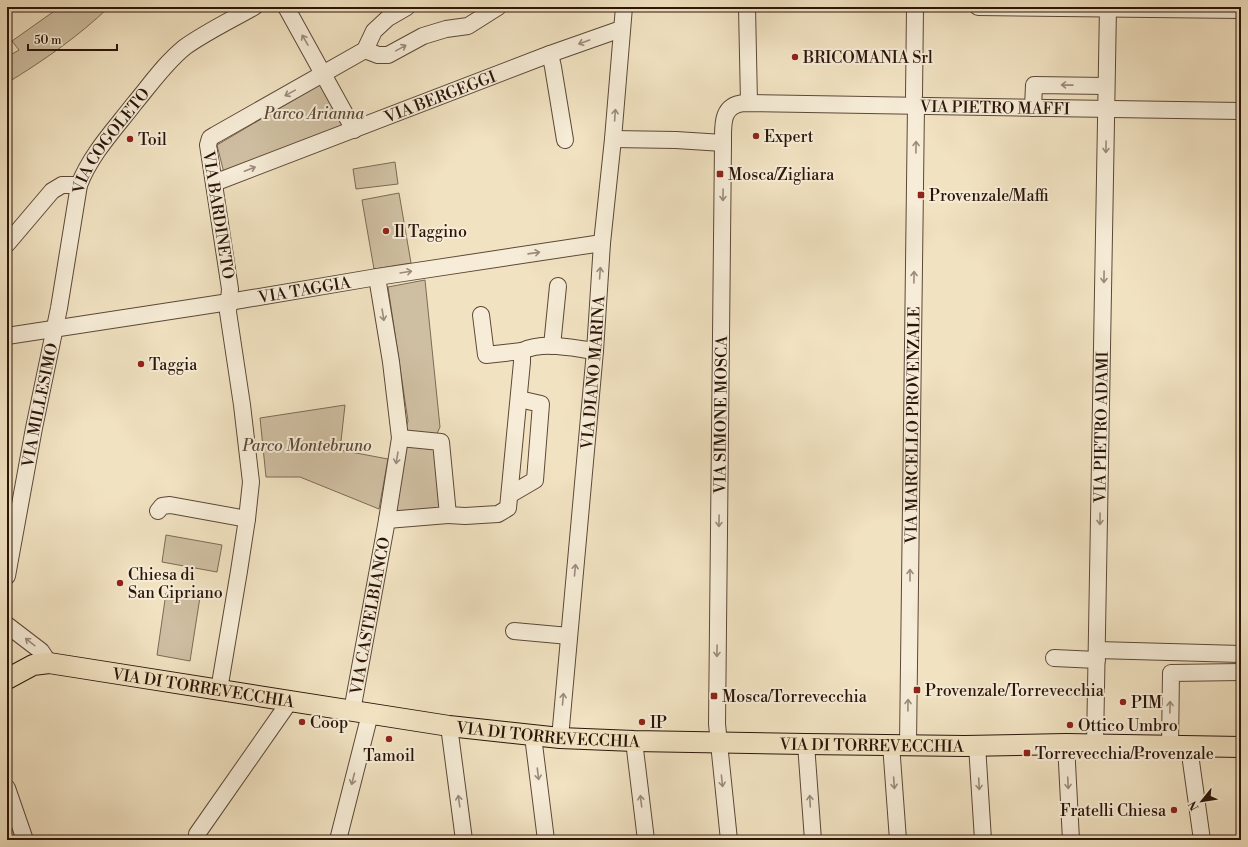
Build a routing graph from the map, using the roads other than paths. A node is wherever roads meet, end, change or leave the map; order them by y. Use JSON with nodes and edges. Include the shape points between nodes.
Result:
{"nodes":[{"id":1,"x":254,"y":7,"type":"edge"},
{"id":2,"x":286,"y":7,"type":"edge"},
{"id":3,"x":407,"y":7,"type":"edge"},
{"id":4,"x":498,"y":7,"type":"edge"},
{"id":5,"x":624,"y":7,"type":"edge"},
{"id":6,"x":747,"y":7,"type":"edge"},
{"id":7,"x":916,"y":7,"type":"edge"},
{"id":8,"x":978,"y":7,"type":"edge"},
{"id":9,"x":1108,"y":8,"type":"edge"},
{"id":10,"x":1241,"y":10,"type":"edge"},
{"id":11,"x":621,"y":29,"type":"junction"},
{"id":12,"x":365,"y":50,"type":"junction"},
{"id":13,"x":550,"y":54,"type":"junction"},
{"id":14,"x":324,"y":74,"type":"junction"},
{"id":15,"x":1106,"y":86,"type":"junction"},
{"id":16,"x":915,"y":101,"type":"junction"},
{"id":17,"x":749,"y":103,"type":"junction"},
{"id":18,"x":1033,"y":108,"type":"junction"},
{"id":19,"x":1106,"y":108,"type":"junction"},
{"id":20,"x":1241,"y":111,"type":"edge"},
{"id":21,"x":354,"y":130,"type":"junction"},
{"id":22,"x":613,"y":139,"type":"junction"},
{"id":23,"x":565,"y":140,"type":"dead end"},
{"id":24,"x":723,"y":143,"type":"junction"},
{"id":25,"x":214,"y":183,"type":"junction"},
{"id":26,"x":79,"y":185,"type":"junction"},
{"id":27,"x":602,"y":243,"type":"junction"},
{"id":28,"x":7,"y":244,"type":"edge"},
{"id":29,"x":377,"y":277,"type":"junction"},
{"id":30,"x":558,"y":286,"type":"dead end"},
{"id":31,"x":229,"y":302,"type":"junction"},
{"id":32,"x":481,"y":315,"type":"dead end"},
{"id":33,"x":51,"y":329,"type":"junction"},
{"id":34,"x":7,"y":336,"type":"edge"},
{"id":35,"x":552,"y":346,"type":"junction"},
{"id":36,"x":522,"y":351,"type":"junction"},
{"id":37,"x":595,"y":351,"type":"junction"},
{"id":38,"x":519,"y":399,"type":"junction"},
{"id":39,"x":400,"y":438,"type":"junction"},
{"id":40,"x":510,"y":494,"type":"junction"},
{"id":41,"x":158,"y":511,"type":"dead end"},
{"id":42,"x":448,"y":515,"type":"junction"},
{"id":43,"x":247,"y":519,"type":"junction"},
{"id":44,"x":387,"y":520,"type":"junction"},
{"id":45,"x":7,"y":547,"type":"edge"},
{"id":46,"x":7,"y":576,"type":"edge"},
{"id":47,"x":7,"y":625,"type":"edge"},
{"id":48,"x":514,"y":631,"type":"dead end"},
{"id":49,"x":569,"y":636,"type":"junction"},
{"id":50,"x":1241,"y":654,"type":"edge"},
{"id":51,"x":1097,"y":655,"type":"junction"},
{"id":52,"x":1054,"y":658,"type":"dead end"},
{"id":53,"x":49,"y":663,"type":"junction"},
{"id":54,"x":1241,"y":672,"type":"edge"},
{"id":55,"x":7,"y":679,"type":"edge"},
{"id":56,"x":219,"y":690,"type":"junction"},
{"id":57,"x":290,"y":701,"type":"junction"},
{"id":58,"x":361,"y":712,"type":"junction"},
{"id":59,"x":448,"y":726,"type":"junction"},
{"id":60,"x":533,"y":736,"type":"junction"},
{"id":61,"x":560,"y":738,"type":"junction"},
{"id":62,"x":634,"y":741,"type":"junction"},
{"id":63,"x":718,"y":742,"type":"junction"},
{"id":64,"x":806,"y":744,"type":"junction"},
{"id":65,"x":899,"y":744,"type":"junction"},
{"id":66,"x":1066,"y":744,"type":"junction"},
{"id":67,"x":1095,"y":745,"type":"junction"},
{"id":68,"x":977,"y":746,"type":"junction"},
{"id":69,"x":1179,"y":746,"type":"junction"},
{"id":70,"x":1241,"y":747,"type":"edge"},
{"id":71,"x":7,"y":788,"type":"edge"},
{"id":72,"x":197,"y":834,"type":"dead end"},
{"id":73,"x":22,"y":838,"type":"edge"},
{"id":74,"x":338,"y":840,"type":"edge"},
{"id":75,"x":464,"y":840,"type":"edge"},
{"id":76,"x":546,"y":840,"type":"edge"},
{"id":77,"x":646,"y":840,"type":"edge"},
{"id":78,"x":729,"y":840,"type":"edge"},
{"id":79,"x":813,"y":840,"type":"edge"},
{"id":80,"x":898,"y":840,"type":"edge"},
{"id":81,"x":983,"y":840,"type":"edge"},
{"id":82,"x":1071,"y":840,"type":"edge"},
{"id":83,"x":1202,"y":840,"type":"edge"}],
"edges":[{"from":1,"to":26,"type":"street","name":"VIA COGOLETO","via":[[185,48],[169,62],[94,155]]},
{"from":14,"to":2,"type":"street","one_way":true},
{"from":3,"to":12,"type":"street","via":[[388,18],[374,31]]},
{"from":12,"to":4,"type":"street","one_way":true,"via":[[378,55],[388,55],[423,36],[468,26]]},
{"from":5,"to":11,"type":"street","name":"VIA DIANO MARINA"},
{"from":6,"to":17,"type":"street"},
{"from":7,"to":16,"type":"street","name":"VIA MARCELLO PROVENZALE"},
{"from":8,"to":9,"type":"street"},
{"from":9,"to":10,"type":"street"},
{"from":9,"to":15,"type":"street","name":"VIA PIETRO ADAMI"},
{"from":11,"to":13,"type":"street","name":"VIA BERGEGGI","one_way":true},
{"from":22,"to":11,"type":"street","name":"VIA DIANO MARINA","one_way":true},
{"from":12,"to":14,"type":"street","name":"VIA BARDINETO"},
{"from":13,"to":21,"type":"street","name":"VIA BERGEGGI"},
{"from":13,"to":23,"type":"street"},
{"from":14,"to":21,"type":"street"},
{"from":14,"to":25,"type":"street","name":"VIA BARDINETO","one_way":true,"via":[[212,136],[208,145]]},
{"from":15,"to":18,"type":"street","one_way":true,"via":[[1034,85]]},
{"from":15,"to":19,"type":"street","name":"VIA PIETRO ADAMI"},
{"from":16,"to":17,"type":"street","name":"VIA PIETRO MAFFI"},
{"from":16,"to":18,"type":"street","name":"VIA PIETRO MAFFI"},
{"from":65,"to":16,"type":"street","name":"VIA MARCELLO PROVENZALE","one_way":true},
{"from":17,"to":24,"type":"street","name":"VIA SIMONE MOSCA","via":[[735,104],[730,108],[724,120]]},
{"from":18,"to":19,"type":"street","name":"VIA PIETRO MAFFI"},
{"from":19,"to":20,"type":"street","name":"VIA PIETRO MAFFI"},
{"from":19,"to":51,"type":"street","name":"VIA PIETRO ADAMI","one_way":true},
{"from":25,"to":21,"type":"street","name":"VIA BERGEGGI","one_way":true},
{"from":22,"to":24,"type":"street"},
{"from":22,"to":27,"type":"street","name":"VIA DIANO MARINA"},
{"from":24,"to":63,"type":"street","name":"VIA SIMONE MOSCA","one_way":true},
{"from":25,"to":31,"type":"street","name":"VIA BARDINETO","via":[[230,289]]},
{"from":26,"to":28,"type":"street","via":[[62,186],[52,191]]},
{"from":26,"to":33,"type":"street","name":"VIA COGOLETO"},
{"from":29,"to":27,"type":"street","name":"VIA TAGGIA","one_way":true},
{"from":37,"to":27,"type":"street","name":"VIA DIANO MARINA","one_way":true},
{"from":29,"to":31,"type":"street","name":"VIA TAGGIA"},
{"from":29,"to":39,"type":"street","name":"VIA CASTELBIANCO","one_way":true},
{"from":30,"to":35,"type":"street"},
{"from":31,"to":33,"type":"street","name":"VIA TAGGIA"},
{"from":31,"to":43,"type":"street","name":"VIA BARDINETO","via":[[228,312],[250,466]]},
{"from":32,"to":36,"type":"street","via":[[486,355]]},
{"from":33,"to":34,"type":"street","name":"VIA TAGGIA"},
{"from":33,"to":45,"type":"street","name":"VIA MILLESIMO"},
{"from":33,"to":46,"type":"street","name":"VIA MILLESIMO"},
{"from":35,"to":36,"type":"street"},
{"from":35,"to":37,"type":"street"},
{"from":36,"to":38,"type":"street"},
{"from":49,"to":37,"type":"street","name":"VIA DIANO MARINA","one_way":true},
{"from":38,"to":40,"type":"street"},
{"from":38,"to":40,"type":"street","via":[[541,404],[535,480]]},
{"from":39,"to":42,"type":"street","via":[[441,442]]},
{"from":39,"to":44,"type":"street","name":"VIA CASTELBIANCO","one_way":true},
{"from":40,"to":42,"type":"street","name":"VIA CASTELBIANCO","via":[[508,508],[498,514]]},
{"from":41,"to":43,"type":"street","via":[[162,506],[170,505]]},
{"from":42,"to":44,"type":"street","name":"VIA CASTELBIANCO"},
{"from":43,"to":56,"type":"street","name":"VIA BARDINETO"},
{"from":44,"to":58,"type":"street","name":"VIA CASTELBIANCO"},
{"from":53,"to":47,"type":"street","one_way":true,"via":[[41,651]]},
{"from":48,"to":49,"type":"street"},
{"from":61,"to":49,"type":"street","name":"VIA DIANO MARINA","one_way":true},
{"from":50,"to":51,"type":"street"},
{"from":51,"to":52,"type":"street"},
{"from":51,"to":67,"type":"street","name":"VIA PIETRO ADAMI"},
{"from":53,"to":55,"type":"main road","name":"VIA DI TORREVECCHIA","via":[[29,667]]},
{"from":53,"to":56,"type":"main road","name":"VIA DI TORREVECCHIA"},
{"from":69,"to":54,"type":"street","one_way":true,"via":[[1171,673]]},
{"from":56,"to":57,"type":"main road","name":"VIA DI TORREVECCHIA"},
{"from":57,"to":58,"type":"main road","name":"VIA DI TORREVECCHIA"},
{"from":57,"to":72,"type":"street"},
{"from":58,"to":59,"type":"main road","name":"VIA DI TORREVECCHIA"},
{"from":58,"to":74,"type":"street","name":"VIA CASTELBIANCO","one_way":true},
{"from":59,"to":60,"type":"main road","name":"VIA DI TORREVECCHIA"},
{"from":75,"to":59,"type":"street","one_way":true},
{"from":60,"to":61,"type":"main road","name":"VIA DI TORREVECCHIA"},
{"from":60,"to":76,"type":"street","one_way":true},
{"from":61,"to":62,"type":"main road","name":"VIA DI TORREVECCHIA"},
{"from":62,"to":63,"type":"main road","name":"VIA DI TORREVECCHIA"},
{"from":77,"to":62,"type":"street","one_way":true},
{"from":63,"to":64,"type":"main road","name":"VIA DI TORREVECCHIA"},
{"from":63,"to":78,"type":"street","name":"VIA SIMONE MOSCA","one_way":true},
{"from":64,"to":65,"type":"main road","name":"VIA DI TORREVECCHIA"},
{"from":79,"to":64,"type":"street","one_way":true},
{"from":65,"to":68,"type":"main road","name":"VIA DI TORREVECCHIA"},
{"from":65,"to":80,"type":"street","name":"VIA MARCELLO PROVENZALE","one_way":true},
{"from":66,"to":67,"type":"main road","name":"VIA DI TORREVECCHIA"},
{"from":66,"to":68,"type":"main road","name":"VIA DI TORREVECCHIA"},
{"from":66,"to":82,"type":"street","one_way":true},
{"from":67,"to":69,"type":"main road","name":"VIA DI TORREVECCHIA"},
{"from":68,"to":81,"type":"street","one_way":true},
{"from":69,"to":70,"type":"main road","name":"VIA DI TORREVECCHIA"},
{"from":69,"to":83,"type":"street"},
{"from":71,"to":73,"type":"street"}]}
